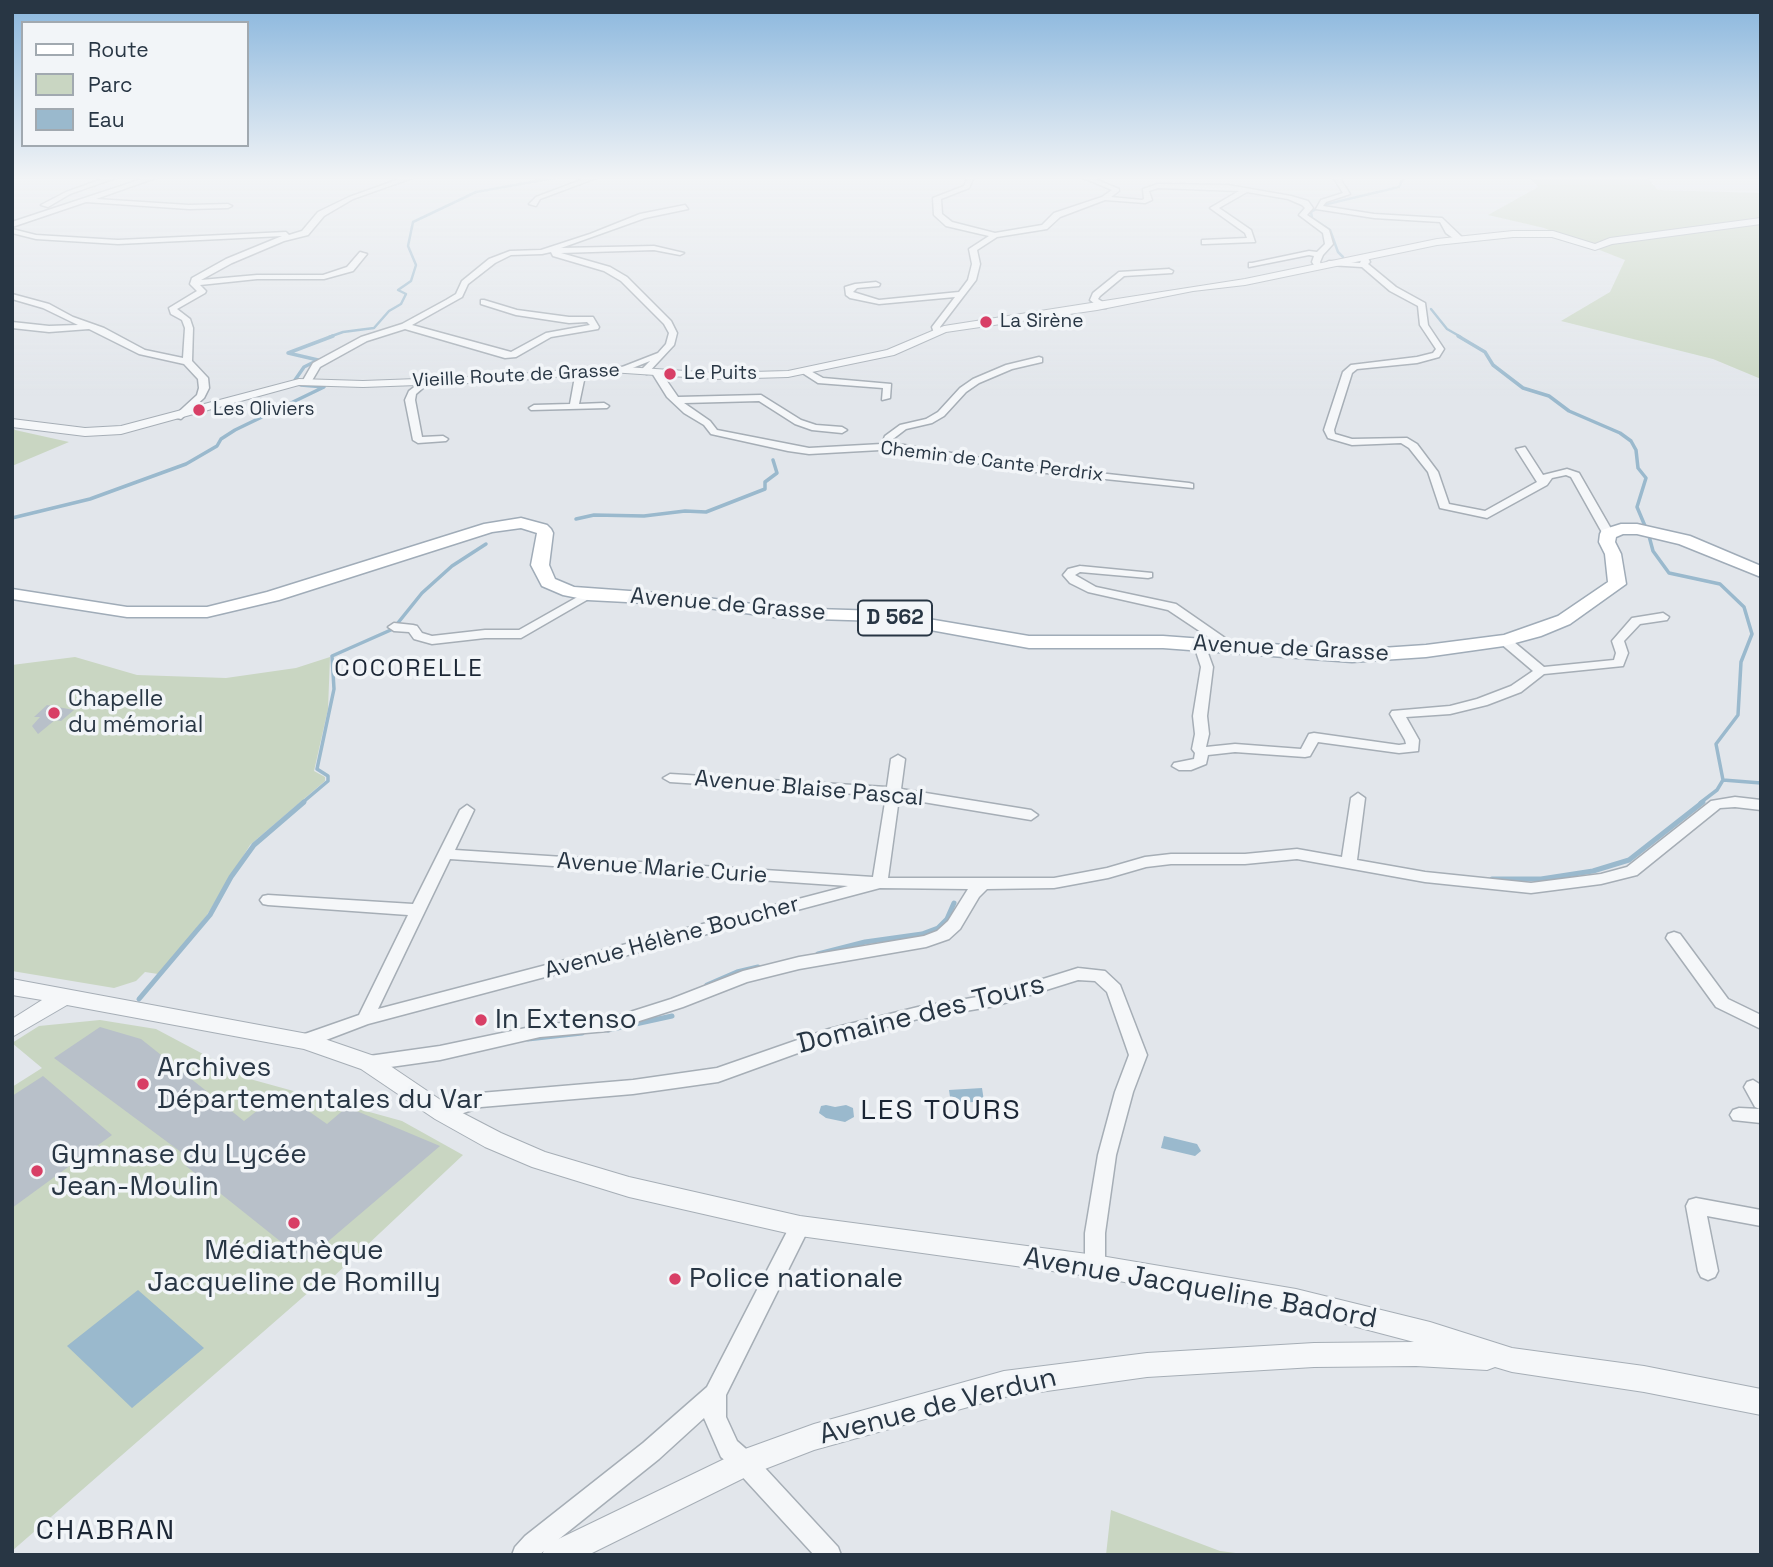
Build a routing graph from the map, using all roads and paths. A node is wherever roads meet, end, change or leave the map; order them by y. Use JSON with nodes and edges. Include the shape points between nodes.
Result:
{"nodes":[{"id":1,"x":257,"y":250,"type":"edge"},
{"id":2,"x":548,"y":250,"type":"edge"},
{"id":3,"x":583,"y":250,"type":"edge"},
{"id":4,"x":665,"y":250,"type":"edge"},
{"id":5,"x":973,"y":250,"type":"edge"},
{"id":6,"x":1326,"y":250,"type":"edge"},
{"id":7,"x":1415,"y":250,"type":"edge"},
{"id":8,"x":680,"y":253,"type":"dead end"},
{"id":9,"x":363,"y":254,"type":"dead end"},
{"id":10,"x":1322,"y":261,"type":"junction"},
{"id":11,"x":1360,"y":264,"type":"junction"},
{"id":12,"x":1252,"y":265,"type":"dead end"},
{"id":13,"x":1170,"y":271,"type":"dead end"},
{"id":14,"x":194,"y":284,"type":"junction"},
{"id":15,"x":876,"y":284,"type":"dead end"},
{"id":16,"x":963,"y":294,"type":"junction"},
{"id":17,"x":12,"y":296,"type":"edge"},
{"id":18,"x":482,"y":302,"type":"dead end"},
{"id":19,"x":1103,"y":306,"type":"junction"},
{"id":20,"x":12,"y":325,"type":"edge"},
{"id":21,"x":90,"y":326,"type":"junction"},
{"id":22,"x":405,"y":326,"type":"junction"},
{"id":23,"x":937,"y":331,"type":"junction"},
{"id":24,"x":664,"y":352,"type":"junction"},
{"id":25,"x":1039,"y":360,"type":"dead end"},
{"id":26,"x":187,"y":362,"type":"junction"},
{"id":27,"x":622,"y":369,"type":"junction"},
{"id":28,"x":581,"y":371,"type":"junction"},
{"id":29,"x":644,"y":372,"type":"junction"},
{"id":30,"x":807,"y":372,"type":"junction"},
{"id":31,"x":657,"y":373,"type":"junction"},
{"id":32,"x":426,"y":381,"type":"junction"},
{"id":33,"x":307,"y":382,"type":"junction"},
{"id":34,"x":885,"y":398,"type":"dead end"},
{"id":35,"x":676,"y":401,"type":"junction"},
{"id":36,"x":604,"y":406,"type":"dead end"},
{"id":37,"x":573,"y":407,"type":"junction"},
{"id":38,"x":534,"y":408,"type":"dead end"},
{"id":39,"x":178,"y":417,"type":"junction"},
{"id":40,"x":12,"y":423,"type":"edge"},
{"id":41,"x":842,"y":430,"type":"dead end"},
{"id":42,"x":443,"y":439,"type":"dead end"},
{"id":43,"x":886,"y":446,"type":"junction"},
{"id":44,"x":1521,"y":449,"type":"dead end"},
{"id":45,"x":1543,"y":483,"type":"junction"},
{"id":46,"x":1189,"y":486,"type":"dead end"},
{"id":47,"x":1608,"y":534,"type":"junction"},
{"id":48,"x":1761,"y":572,"type":"edge"},
{"id":49,"x":1148,"y":575,"type":"dead end"},
{"id":50,"x":12,"y":594,"type":"edge"},
{"id":51,"x":588,"y":595,"type":"junction"},
{"id":52,"x":1663,"y":617,"type":"dead end"},
{"id":53,"x":398,"y":627,"type":"dead end"},
{"id":54,"x":1504,"y":640,"type":"junction"},
{"id":55,"x":1199,"y":645,"type":"junction"},
{"id":56,"x":1232,"y":647,"type":"junction"},
{"id":57,"x":1541,"y":671,"type":"junction"},
{"id":58,"x":1202,"y":752,"type":"junction"},
{"id":59,"x":898,"y":759,"type":"dead end"},
{"id":60,"x":1178,"y":766,"type":"dead end"},
{"id":61,"x":670,"y":778,"type":"dead end"},
{"id":62,"x":893,"y":792,"type":"junction"},
{"id":63,"x":1358,"y":798,"type":"dead end"},
{"id":64,"x":1761,"y":805,"type":"edge"},
{"id":65,"x":467,"y":810,"type":"dead end"},
{"id":66,"x":1031,"y":815,"type":"dead end"},
{"id":67,"x":445,"y":854,"type":"junction"},
{"id":68,"x":1349,"y":862,"type":"junction"},
{"id":69,"x":880,"y":883,"type":"junction"},
{"id":70,"x":975,"y":884,"type":"junction"},
{"id":71,"x":268,"y":900,"type":"dead end"},
{"id":72,"x":418,"y":910,"type":"junction"},
{"id":73,"x":1674,"y":938,"type":"dead end"},
{"id":74,"x":12,"y":987,"type":"edge"},
{"id":75,"x":62,"y":998,"type":"junction"},
{"id":76,"x":365,"y":1019,"type":"junction"},
{"id":77,"x":1761,"y":1023,"type":"edge"},
{"id":78,"x":12,"y":1029,"type":"edge"},
{"id":79,"x":305,"y":1041,"type":"junction"},
{"id":80,"x":376,"y":1067,"type":"junction"},
{"id":81,"x":443,"y":1113,"type":"junction"},
{"id":82,"x":1740,"y":1115,"type":"dead end"},
{"id":83,"x":1761,"y":1116,"type":"edge"},
{"id":84,"x":1761,"y":1218,"type":"edge"},
{"id":85,"x":800,"y":1226,"type":"junction"},
{"id":86,"x":1095,"y":1266,"type":"junction"},
{"id":87,"x":1708,"y":1271,"type":"dead end"},
{"id":88,"x":1512,"y":1360,"type":"junction"},
{"id":89,"x":715,"y":1394,"type":"junction"},
{"id":90,"x":1761,"y":1402,"type":"edge"},
{"id":91,"x":745,"y":1463,"type":"junction"},
{"id":92,"x":523,"y":1555,"type":"edge"},
{"id":93,"x":556,"y":1555,"type":"edge"},
{"id":94,"x":830,"y":1555,"type":"edge"}],
"edges":[{"from":1,"to":14,"type":"street","via":[[229,261]]},
{"from":2,"to":22,"type":"street","via":[[510,253],[492,261],[459,295]]},
{"from":3,"to":24,"type":"street","via":[[554,251],[624,279],[674,332]]},
{"from":4,"to":8,"type":"street"},
{"from":5,"to":16,"type":"street","via":[[975,274]]},
{"from":6,"to":10,"type":"street"},
{"from":7,"to":11,"type":"street","name":"Vieille Route de Grasse"},
{"from":9,"to":14,"type":"street","via":[[350,269],[324,277]]},
{"from":10,"to":11,"type":"street","name":"Vieille Route de Grasse"},
{"from":10,"to":12,"type":"street","via":[[1299,253]]},
{"from":10,"to":19,"type":"street","name":"Vieille Route de Grasse","via":[[1245,282]]},
{"from":11,"to":45,"type":"street","via":[[1422,305],[1424,325],[1440,349],[1436,355],[1417,360],[1354,367],[1329,430],[1331,436],[1352,442],[1391,438],[1413,446],[1433,472],[1444,506],[1487,515]]},
{"from":13,"to":19,"type":"street","via":[[1122,274],[1096,295],[1094,300]]},
{"from":14,"to":26,"type":"street","via":[[202,291],[173,307],[189,328]]},
{"from":15,"to":16,"type":"street","via":[[855,286],[849,293],[879,302]]},
{"from":16,"to":23,"type":"street"},
{"from":17,"to":21,"type":"street"},
{"from":18,"to":22,"type":"street","via":[[556,318],[590,319],[595,327],[549,335],[505,355]]},
{"from":19,"to":23,"type":"street","name":"Vieille Route de Grasse"},
{"from":20,"to":21,"type":"street","via":[[49,329]]},
{"from":21,"to":26,"type":"street","via":[[142,352]]},
{"from":22,"to":33,"type":"street","via":[[364,339],[316,365]]},
{"from":23,"to":30,"type":"street","name":"Vieille Route de Grasse","via":[[890,353]]},
{"from":24,"to":27,"type":"street"},
{"from":24,"to":29,"type":"street"},
{"from":25,"to":43,"type":"street","via":[[976,382],[936,418],[903,427]]},
{"from":26,"to":39,"type":"street","via":[[204,388]]},
{"from":27,"to":28,"type":"street","name":"Vieille Route de Grasse"},
{"from":27,"to":29,"type":"street","name":"Vieille Route de Grasse"},
{"from":28,"to":32,"type":"street","name":"Vieille Route de Grasse"},
{"from":28,"to":37,"type":"street"},
{"from":29,"to":31,"type":"street","name":"Vieille Route de Grasse"},
{"from":30,"to":31,"type":"street","name":"Vieille Route de Grasse","via":[[745,376]]},
{"from":30,"to":34,"type":"street","via":[[821,381],[888,386]]},
{"from":31,"to":35,"type":"street","name":"Chemin de Cante Perdrix"},
{"from":32,"to":33,"type":"street","name":"Vieille Route de Grasse"},
{"from":32,"to":42,"type":"street","via":[[410,400],[418,440]]},
{"from":33,"to":39,"type":"street","name":"Vieille Route de Grasse","via":[[284,384]]},
{"from":35,"to":41,"type":"street","via":[[761,398],[798,422]]},
{"from":35,"to":43,"type":"street","name":"Chemin de Cante Perdrix","via":[[718,433],[809,451]]},
{"from":36,"to":37,"type":"street"},
{"from":37,"to":38,"type":"street"},
{"from":39,"to":40,"type":"street","name":"Vieille Route de Grasse","via":[[104,432]]},
{"from":43,"to":46,"type":"street","name":"Chemin de Cante Perdrix"},
{"from":44,"to":45,"type":"street"},
{"from":45,"to":47,"type":"street","via":[[1555,472],[1575,475]]},
{"from":47,"to":48,"type":"main road","via":[[1637,529],[1684,540]]},
{"from":47,"to":54,"type":"main road","name":"Avenue de Grasse","number":"D 562","via":[[1617,584],[1564,620]]},
{"from":49,"to":56,"type":"street","via":[[1080,569],[1069,575],[1092,590],[1172,607]]},
{"from":50,"to":51,"type":"main road","name":"Avenue de Grasse","number":"D 562","via":[[127,612],[207,612],[490,527],[521,523],[545,533],[540,565],[548,582]]},
{"from":51,"to":53,"type":"street","via":[[521,634],[432,640]]},
{"from":51,"to":55,"type":"main road","name":"Avenue de Grasse","number":"D 562","via":[[685,600],[782,613],[881,616],[1029,642]]},
{"from":52,"to":57,"type":"street","via":[[1636,621],[1618,641],[1623,658],[1619,663]]},
{"from":54,"to":56,"type":"main road","name":"Avenue de Grasse","number":"D 562","via":[[1384,656]]},
{"from":54,"to":57,"type":"street"},
{"from":55,"to":56,"type":"main road","name":"Avenue de Grasse","number":"D 562"},
{"from":55,"to":58,"type":"street","via":[[1207,667],[1200,716]]},
{"from":57,"to":58,"type":"street","via":[[1516,689],[1482,702],[1397,714],[1413,748],[1314,737],[1305,752],[1235,748]]},
{"from":58,"to":60,"type":"street","via":[[1201,761]]},
{"from":59,"to":62,"type":"street"},
{"from":61,"to":62,"type":"street","name":"Avenue Blaise Pascal"},
{"from":62,"to":66,"type":"street","name":"Avenue Blaise Pascal"},
{"from":62,"to":69,"type":"street"},
{"from":63,"to":68,"type":"street"},
{"from":64,"to":68,"type":"street","name":"Avenue Hélène Boucher","via":[[1716,804],[1648,860],[1601,879],[1531,888],[1425,877]]},
{"from":65,"to":67,"type":"street"},
{"from":67,"to":69,"type":"street","name":"Avenue Marie Curie"},
{"from":67,"to":72,"type":"street"},
{"from":68,"to":70,"type":"street","name":"Avenue Hélène Boucher","via":[[1297,854],[1171,859],[1054,883]]},
{"from":69,"to":70,"type":"street","name":"Avenue Hélène Boucher"},
{"from":69,"to":76,"type":"street","name":"Avenue Hélène Boucher"},
{"from":70,"to":80,"type":"street","via":[[954,925],[943,935],[743,977],[608,1025],[540,1031]]},
{"from":71,"to":72,"type":"street"},
{"from":72,"to":76,"type":"street"},
{"from":73,"to":77,"type":"street","via":[[1722,1003]]},
{"from":74,"to":75,"type":"street","name":"Avenue Jacqueline Badord"},
{"from":75,"to":78,"type":"street"},
{"from":75,"to":79,"type":"street","name":"Avenue Jacqueline Badord"},
{"from":76,"to":79,"type":"street","name":"Avenue Hélène Boucher"},
{"from":79,"to":80,"type":"street","name":"Avenue Jacqueline Badord"},
{"from":80,"to":81,"type":"street","name":"Avenue Jacqueline Badord"},
{"from":81,"to":85,"type":"street","name":"Avenue Jacqueline Badord","via":[[493,1140],[565,1168]]},
{"from":81,"to":86,"type":"street","name":"Domaine des Tours","via":[[481,1100],[718,1075],[829,1035],[995,1000],[1078,974],[1100,975],[1114,989],[1138,1055],[1107,1155],[1095,1233]]},
{"from":82,"to":83,"type":"street"},
{"from":84,"to":87,"type":"street","via":[[1696,1206]]},
{"from":85,"to":86,"type":"street","name":"Avenue Jacqueline Badord"},
{"from":85,"to":89,"type":"street"},
{"from":86,"to":88,"type":"street","name":"Avenue Jacqueline Badord","via":[[1307,1303]]},
{"from":88,"to":90,"type":"street","name":"Avenue Jacqueline Badord"},
{"from":88,"to":91,"type":"street","name":"Avenue de Verdun","via":[[1351,1353],[1066,1374],[1004,1384],[912,1408]]},
{"from":89,"to":91,"type":"street","via":[[721,1436]]},
{"from":89,"to":92,"type":"street"},
{"from":91,"to":93,"type":"street","name":"Avenue de Verdun"},
{"from":91,"to":94,"type":"street"}]}
